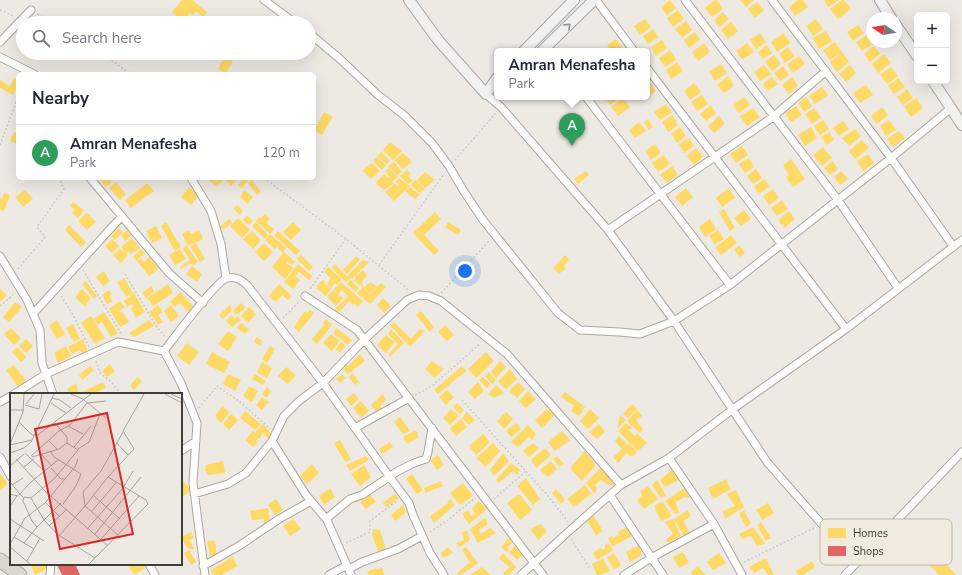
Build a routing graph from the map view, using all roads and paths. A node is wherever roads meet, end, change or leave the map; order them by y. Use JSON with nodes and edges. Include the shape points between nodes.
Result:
{"nodes":[{"id":1,"x":264,"y":0,"type":"edge"},
{"id":2,"x":409,"y":0,"type":"edge"},
{"id":3,"x":574,"y":0,"type":"edge"},
{"id":4,"x":595,"y":0,"type":"edge"},
{"id":5,"x":684,"y":0,"type":"edge"},
{"id":6,"x":772,"y":0,"type":"edge"},
{"id":7,"x":880,"y":0,"type":"edge"},
{"id":8,"x":0,"y":10,"type":"edge"},
{"id":9,"x":31,"y":10,"type":"joint"},
{"id":10,"x":888,"y":12,"type":"edge"},
{"id":11,"x":25,"y":16,"type":"edge"},
{"id":12,"x":41,"y":16,"type":"edge"},
{"id":13,"x":286,"y":16,"type":"edge"},
{"id":14,"x":16,"y":18,"type":"edge"},
{"id":15,"x":16,"y":25,"type":"edge"},
{"id":16,"x":902,"y":34,"type":"edge"},
{"id":17,"x":316,"y":40,"type":"edge"},
{"id":18,"x":0,"y":42,"type":"edge"},
{"id":19,"x":527,"y":48,"type":"edge"},
{"id":20,"x":548,"y":48,"type":"edge"},
{"id":21,"x":632,"y":48,"type":"edge"},
{"id":22,"x":914,"y":52,"type":"edge"},
{"id":23,"x":0,"y":57,"type":"edge"},
{"id":24,"x":111,"y":60,"type":"edge"},
{"id":25,"x":826,"y":71,"type":"junction"},
{"id":26,"x":30,"y":72,"type":"edge"},
{"id":27,"x":127,"y":72,"type":"edge"},
{"id":28,"x":650,"y":72,"type":"edge"},
{"id":29,"x":494,"y":82,"type":"edge"},
{"id":30,"x":935,"y":84,"type":"edge"},
{"id":31,"x":494,"y":91,"type":"edge"},
{"id":32,"x":486,"y":94,"type":"junction"},
{"id":33,"x":588,"y":100,"type":"edge"},
{"id":34,"x":16,"y":102,"type":"edge"},
{"id":35,"x":501,"y":107,"type":"junction"},
{"id":36,"x":951,"y":108,"type":"junction"},
{"id":37,"x":773,"y":117,"type":"junction"},
{"id":38,"x":962,"y":125,"type":"edge"},
{"id":39,"x":0,"y":145,"type":"edge"},
{"id":40,"x":713,"y":157,"type":"junction"},
{"id":41,"x":891,"y":158,"type":"junction"},
{"id":42,"x":449,"y":166,"type":"junction"},
{"id":43,"x":61,"y":180,"type":"edge"},
{"id":44,"x":92,"y":180,"type":"edge"},
{"id":45,"x":192,"y":180,"type":"edge"},
{"id":46,"x":267,"y":180,"type":"edge"},
{"id":47,"x":660,"y":195,"type":"junction"},
{"id":48,"x":838,"y":200,"type":"junction"},
{"id":49,"x":122,"y":216,"type":"junction"},
{"id":50,"x":608,"y":230,"type":"junction"},
{"id":51,"x":494,"y":235,"type":"junction"},
{"id":52,"x":346,"y":238,"type":"junction"},
{"id":53,"x":962,"y":240,"type":"edge"},
{"id":54,"x":782,"y":244,"type":"junction"},
{"id":55,"x":953,"y":246,"type":"junction"},
{"id":56,"x":0,"y":256,"type":"edge"},
{"id":57,"x":78,"y":264,"type":"junction"},
{"id":58,"x":379,"y":265,"type":"junction"},
{"id":59,"x":126,"y":274,"type":"dead end"},
{"id":60,"x":12,"y":276,"type":"junction"},
{"id":61,"x":226,"y":278,"type":"junction"},
{"id":62,"x":730,"y":285,"type":"junction"},
{"id":63,"x":20,"y":288,"type":"junction"},
{"id":64,"x":56,"y":288,"type":"junction"},
{"id":65,"x":898,"y":288,"type":"junction"},
{"id":66,"x":304,"y":296,"type":"junction"},
{"id":67,"x":416,"y":296,"type":"junction"},
{"id":68,"x":435,"y":299,"type":"junction"},
{"id":69,"x":203,"y":303,"type":"junction"},
{"id":70,"x":0,"y":306,"type":"edge"},
{"id":71,"x":33,"y":314,"type":"junction"},
{"id":72,"x":674,"y":322,"type":"junction"},
{"id":73,"x":277,"y":324,"type":"junction"},
{"id":74,"x":846,"y":329,"type":"junction"},
{"id":75,"x":487,"y":338,"type":"junction"},
{"id":76,"x":364,"y":340,"type":"junction"},
{"id":77,"x":170,"y":343,"type":"junction"},
{"id":78,"x":128,"y":344,"type":"junction"},
{"id":79,"x":164,"y":350,"type":"junction"},
{"id":80,"x":92,"y":353,"type":"junction"},
{"id":81,"x":46,"y":374,"type":"junction"},
{"id":82,"x":323,"y":383,"type":"junction"},
{"id":83,"x":15,"y":393,"type":"edge"},
{"id":84,"x":53,"y":393,"type":"edge"},
{"id":85,"x":120,"y":393,"type":"edge"},
{"id":86,"x":10,"y":396,"type":"edge"},
{"id":87,"x":409,"y":398,"type":"junction"},
{"id":88,"x":462,"y":400,"type":"dead end"},
{"id":89,"x":0,"y":402,"type":"edge"},
{"id":90,"x":733,"y":409,"type":"junction"},
{"id":91,"x":194,"y":415,"type":"junction"},
{"id":92,"x":355,"y":428,"type":"junction"},
{"id":93,"x":432,"y":428,"type":"junction"},
{"id":94,"x":276,"y":434,"type":"junction"},
{"id":95,"x":196,"y":441,"type":"junction"},
{"id":96,"x":272,"y":442,"type":"junction"},
{"id":97,"x":182,"y":450,"type":"edge"},
{"id":98,"x":962,"y":452,"type":"edge"},
{"id":99,"x":0,"y":457,"type":"edge"},
{"id":100,"x":669,"y":458,"type":"junction"},
{"id":101,"x":526,"y":471,"type":"junction"},
{"id":102,"x":10,"y":476,"type":"edge"},
{"id":103,"x":389,"y":476,"type":"junction"},
{"id":104,"x":621,"y":485,"type":"junction"},
{"id":105,"x":481,"y":493,"type":"junction"},
{"id":106,"x":194,"y":494,"type":"junction"},
{"id":107,"x":610,"y":495,"type":"junction"},
{"id":108,"x":404,"y":496,"type":"junction"},
{"id":109,"x":311,"y":501,"type":"junction"},
{"id":110,"x":488,"y":503,"type":"junction"},
{"id":111,"x":326,"y":519,"type":"junction"},
{"id":112,"x":898,"y":519,"type":"edge"},
{"id":113,"x":820,"y":523,"type":"edge"},
{"id":114,"x":714,"y":524,"type":"junction"},
{"id":115,"x":820,"y":526,"type":"edge"},
{"id":116,"x":570,"y":530,"type":"junction"},
{"id":117,"x":422,"y":536,"type":"junction"},
{"id":118,"x":339,"y":546,"type":"junction"},
{"id":119,"x":652,"y":558,"type":"junction"},
{"id":120,"x":0,"y":560,"type":"edge"},
{"id":121,"x":534,"y":563,"type":"junction"},
{"id":122,"x":51,"y":565,"type":"edge"},
{"id":123,"x":150,"y":565,"type":"edge"},
{"id":124,"x":854,"y":565,"type":"edge"},
{"id":125,"x":203,"y":566,"type":"junction"},
{"id":126,"x":737,"y":566,"type":"junction"},
{"id":127,"x":590,"y":569,"type":"dead end"},
{"id":128,"x":349,"y":570,"type":"edge"},
{"id":129,"x":20,"y":575,"type":"edge"},
{"id":130,"x":50,"y":575,"type":"edge"},
{"id":131,"x":155,"y":575,"type":"edge"},
{"id":132,"x":205,"y":575,"type":"edge"},
{"id":133,"x":329,"y":575,"type":"edge"},
{"id":134,"x":444,"y":575,"type":"edge"},
{"id":135,"x":521,"y":575,"type":"edge"},
{"id":136,"x":543,"y":575,"type":"edge"},
{"id":137,"x":624,"y":575,"type":"edge"},
{"id":138,"x":663,"y":575,"type":"edge"},
{"id":139,"x":742,"y":575,"type":"edge"},
{"id":140,"x":845,"y":575,"type":"edge"}],
"edges":[{"from":1,"to":13,"type":"street"},
{"from":2,"to":32,"type":"main road","via":[[438,40]]},
{"from":3,"to":19,"type":"main road"},
{"from":20,"to":4,"type":"main road","one_way":true},
{"from":4,"to":21,"type":"street"},
{"from":5,"to":37,"type":"street"},
{"from":6,"to":25,"type":"street"},
{"from":7,"to":10,"type":"main road"},
{"from":8,"to":14,"type":"path"},
{"from":9,"to":11,"type":"street"},
{"from":9,"to":12,"type":"path"},
{"from":15,"to":18,"type":"street"},
{"from":16,"to":22,"type":"main road"},
{"from":17,"to":42,"type":"street","via":[[405,116],[432,143]]},
{"from":23,"to":26,"type":"street"},
{"from":24,"to":27,"type":"path"},
{"from":25,"to":37,"type":"street"},
{"from":25,"to":41,"type":"street"},
{"from":28,"to":40,"type":"street"},
{"from":29,"to":32,"type":"main road"},
{"from":30,"to":36,"type":"main road"},
{"from":31,"to":32,"type":"main road"},
{"from":32,"to":35,"type":"street"},
{"from":33,"to":47,"type":"street"},
{"from":34,"to":39,"type":"path"},
{"from":35,"to":42,"type":"path"},
{"from":35,"to":50,"type":"street"},
{"from":36,"to":38,"type":"main road"},
{"from":36,"to":41,"type":"street"},
{"from":37,"to":40,"type":"street"},
{"from":37,"to":48,"type":"street"},
{"from":40,"to":47,"type":"street"},
{"from":40,"to":54,"type":"street"},
{"from":41,"to":48,"type":"street"},
{"from":41,"to":55,"type":"street"},
{"from":42,"to":51,"type":"street"},
{"from":42,"to":58,"type":"path"},
{"from":43,"to":60,"type":"path","via":[[64,189],[37,227],[45,237]]},
{"from":44,"to":49,"type":"street"},
{"from":45,"to":61,"type":"street","via":[[211,211],[221,244]]},
{"from":46,"to":52,"type":"path"},
{"from":47,"to":50,"type":"street"},
{"from":47,"to":62,"type":"street"},
{"from":48,"to":54,"type":"street"},
{"from":48,"to":65,"type":"street"},
{"from":49,"to":57,"type":"street"},
{"from":49,"to":69,"type":"street","via":[[169,273]]},
{"from":50,"to":72,"type":"street"},
{"from":51,"to":68,"type":"path"},
{"from":51,"to":72,"type":"street","via":[[558,313],[580,330],[640,334]]},
{"from":52,"to":58,"type":"path"},
{"from":52,"to":66,"type":"path"},
{"from":53,"to":55,"type":"street"},
{"from":54,"to":62,"type":"street"},
{"from":54,"to":74,"type":"street"},
{"from":55,"to":65,"type":"street"},
{"from":56,"to":60,"type":"street"},
{"from":57,"to":64,"type":"street"},
{"from":57,"to":78,"type":"path"},
{"from":58,"to":67,"type":"path"},
{"from":59,"to":77,"type":"path","via":[[156,326]]},
{"from":60,"to":63,"type":"street"},
{"from":61,"to":69,"type":"street"},
{"from":61,"to":73,"type":"street","via":[[236,277],[247,284]]},
{"from":62,"to":72,"type":"street"},
{"from":63,"to":70,"type":"path"},
{"from":63,"to":71,"type":"street"},
{"from":64,"to":71,"type":"street"},
{"from":64,"to":80,"type":"path"},
{"from":65,"to":74,"type":"street"},
{"from":66,"to":73,"type":"path"},
{"from":66,"to":76,"type":"street","via":[[357,330]]},
{"from":67,"to":68,"type":"street","via":[[429,296]]},
{"from":67,"to":76,"type":"street","via":[[407,300]]},
{"from":68,"to":75,"type":"street"},
{"from":69,"to":77,"type":"street"},
{"from":71,"to":81,"type":"street","via":[[40,330],[42,363]]},
{"from":72,"to":90,"type":"street"},
{"from":73,"to":82,"type":"street"},
{"from":74,"to":90,"type":"street"},
{"from":75,"to":87,"type":"path","via":[[432,386]]},
{"from":75,"to":104,"type":"street","via":[[507,354]]},
{"from":76,"to":82,"type":"street"},
{"from":76,"to":87,"type":"street"},
{"from":77,"to":79,"type":"street"},
{"from":78,"to":79,"type":"street"},
{"from":78,"to":80,"type":"street","via":[[118,342]]},
{"from":79,"to":91,"type":"street"},
{"from":80,"to":81,"type":"street"},
{"from":80,"to":85,"type":"path","via":[[100,373]]},
{"from":81,"to":83,"type":"street"},
{"from":81,"to":84,"type":"street"},
{"from":82,"to":92,"type":"street"},
{"from":82,"to":94,"type":"street","via":[[284,416]]},
{"from":86,"to":89,"type":"street"},
{"from":87,"to":92,"type":"street"},
{"from":87,"to":93,"type":"street"},
{"from":88,"to":101,"type":"path"},
{"from":90,"to":100,"type":"street"},
{"from":90,"to":113,"type":"street","via":[[767,462]]},
{"from":91,"to":94,"type":"path","via":[[217,386],[239,401]]},
{"from":91,"to":95,"type":"street","via":[[197,422]]},
{"from":92,"to":103,"type":"street"},
{"from":93,"to":103,"type":"street","via":[[426,459]]},
{"from":93,"to":105,"type":"street"},
{"from":94,"to":96,"type":"street"},
{"from":95,"to":97,"type":"street"},
{"from":95,"to":106,"type":"street"},
{"from":96,"to":106,"type":"street","via":[[246,473],[228,484]]},
{"from":96,"to":109,"type":"street"},
{"from":98,"to":112,"type":"street"},
{"from":99,"to":102,"type":"street"},
{"from":100,"to":104,"type":"street"},
{"from":100,"to":114,"type":"street"},
{"from":101,"to":110,"type":"path"},
{"from":101,"to":116,"type":"path","via":[[548,496]]},
{"from":103,"to":108,"type":"street"},
{"from":103,"to":111,"type":"street","via":[[362,495],[350,499]]},
{"from":104,"to":107,"type":"street"},
{"from":105,"to":110,"type":"street"},
{"from":105,"to":117,"type":"path","via":[[448,520]]},
{"from":106,"to":125,"type":"street"},
{"from":107,"to":116,"type":"street"},
{"from":107,"to":119,"type":"street"},
{"from":108,"to":117,"type":"street"},
{"from":108,"to":118,"type":"path","via":[[370,521],[370,532]]},
{"from":109,"to":111,"type":"street"},
{"from":109,"to":125,"type":"street"},
{"from":110,"to":121,"type":"street"},
{"from":111,"to":118,"type":"street"},
{"from":114,"to":119,"type":"street"},
{"from":114,"to":126,"type":"street"},
{"from":115,"to":126,"type":"path"},
{"from":116,"to":121,"type":"street"},
{"from":116,"to":127,"type":"path"},
{"from":117,"to":128,"type":"street"},
{"from":117,"to":134,"type":"street"},
{"from":118,"to":128,"type":"street"},
{"from":119,"to":137,"type":"street"},
{"from":119,"to":138,"type":"street"},
{"from":120,"to":129,"type":"highway"},
{"from":121,"to":135,"type":"street"},
{"from":121,"to":136,"type":"street"},
{"from":122,"to":130,"type":"street"},
{"from":123,"to":131,"type":"street"},
{"from":124,"to":140,"type":"street"},
{"from":125,"to":132,"type":"street"},
{"from":126,"to":139,"type":"street"},
{"from":128,"to":133,"type":"street"}]}
